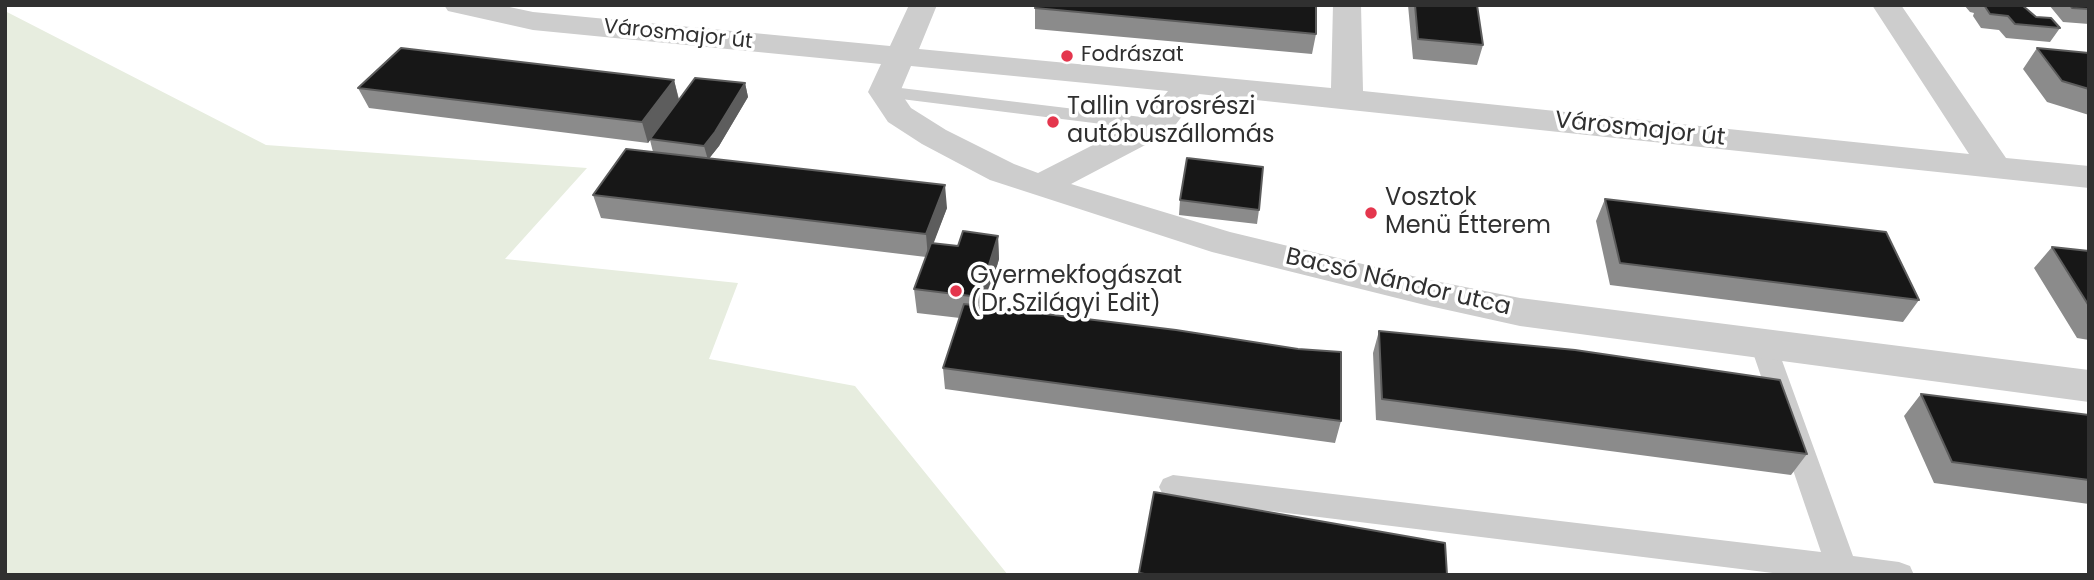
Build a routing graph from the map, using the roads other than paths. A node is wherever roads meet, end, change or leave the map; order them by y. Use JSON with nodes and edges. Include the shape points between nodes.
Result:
{"nodes":[{"id":1,"x":458,"y":5,"type":"edge"},
{"id":2,"x":923,"y":5,"type":"edge"},
{"id":3,"x":1347,"y":5,"type":"edge"},
{"id":4,"x":1886,"y":5,"type":"edge"},
{"id":5,"x":899,"y":57,"type":"junction"},
{"id":6,"x":1191,"y":84,"type":"junction"},
{"id":7,"x":884,"y":92,"type":"junction"},
{"id":8,"x":1348,"y":99,"type":"junction"},
{"id":9,"x":1158,"y":125,"type":"junction"},
{"id":10,"x":1995,"y":167,"type":"junction"},
{"id":11,"x":2089,"y":177,"type":"edge"},
{"id":12,"x":1040,"y":186,"type":"junction"},
{"id":13,"x":1763,"y":344,"type":"junction"},
{"id":14,"x":2089,"y":386,"type":"edge"},
{"id":15,"x":1173,"y":487,"type":"dead end"},
{"id":16,"x":1842,"y":568,"type":"junction"},
{"id":17,"x":1899,"y":575,"type":"edge"}],
"edges":[{"from":1,"to":5,"type":"street","name":"Városmajor út","via":[[534,21]]},
{"from":2,"to":5,"type":"street"},
{"from":3,"to":8,"type":"street"},
{"from":4,"to":10,"type":"street"},
{"from":5,"to":6,"type":"street","name":"Városmajor út"},
{"from":5,"to":7,"type":"street"},
{"from":6,"to":8,"type":"street","name":"Városmajor út"},
{"from":6,"to":9,"type":"street"},
{"from":7,"to":9,"type":"lane"},
{"from":7,"to":12,"type":"street","via":[[899,115],[934,137]]},
{"from":8,"to":10,"type":"street","name":"Városmajor út"},
{"from":9,"to":12,"type":"street"},
{"from":10,"to":11,"type":"street","name":"Városmajor út"},
{"from":12,"to":13,"type":"street","name":"Bacsó Nándor utca","via":[[1225,243],[1425,292],[1520,312]]},
{"from":13,"to":14,"type":"street","name":"Bacsó Nándor utca"},
{"from":13,"to":16,"type":"lane"},
{"from":15,"to":16,"type":"lane"},
{"from":16,"to":17,"type":"lane"}]}
